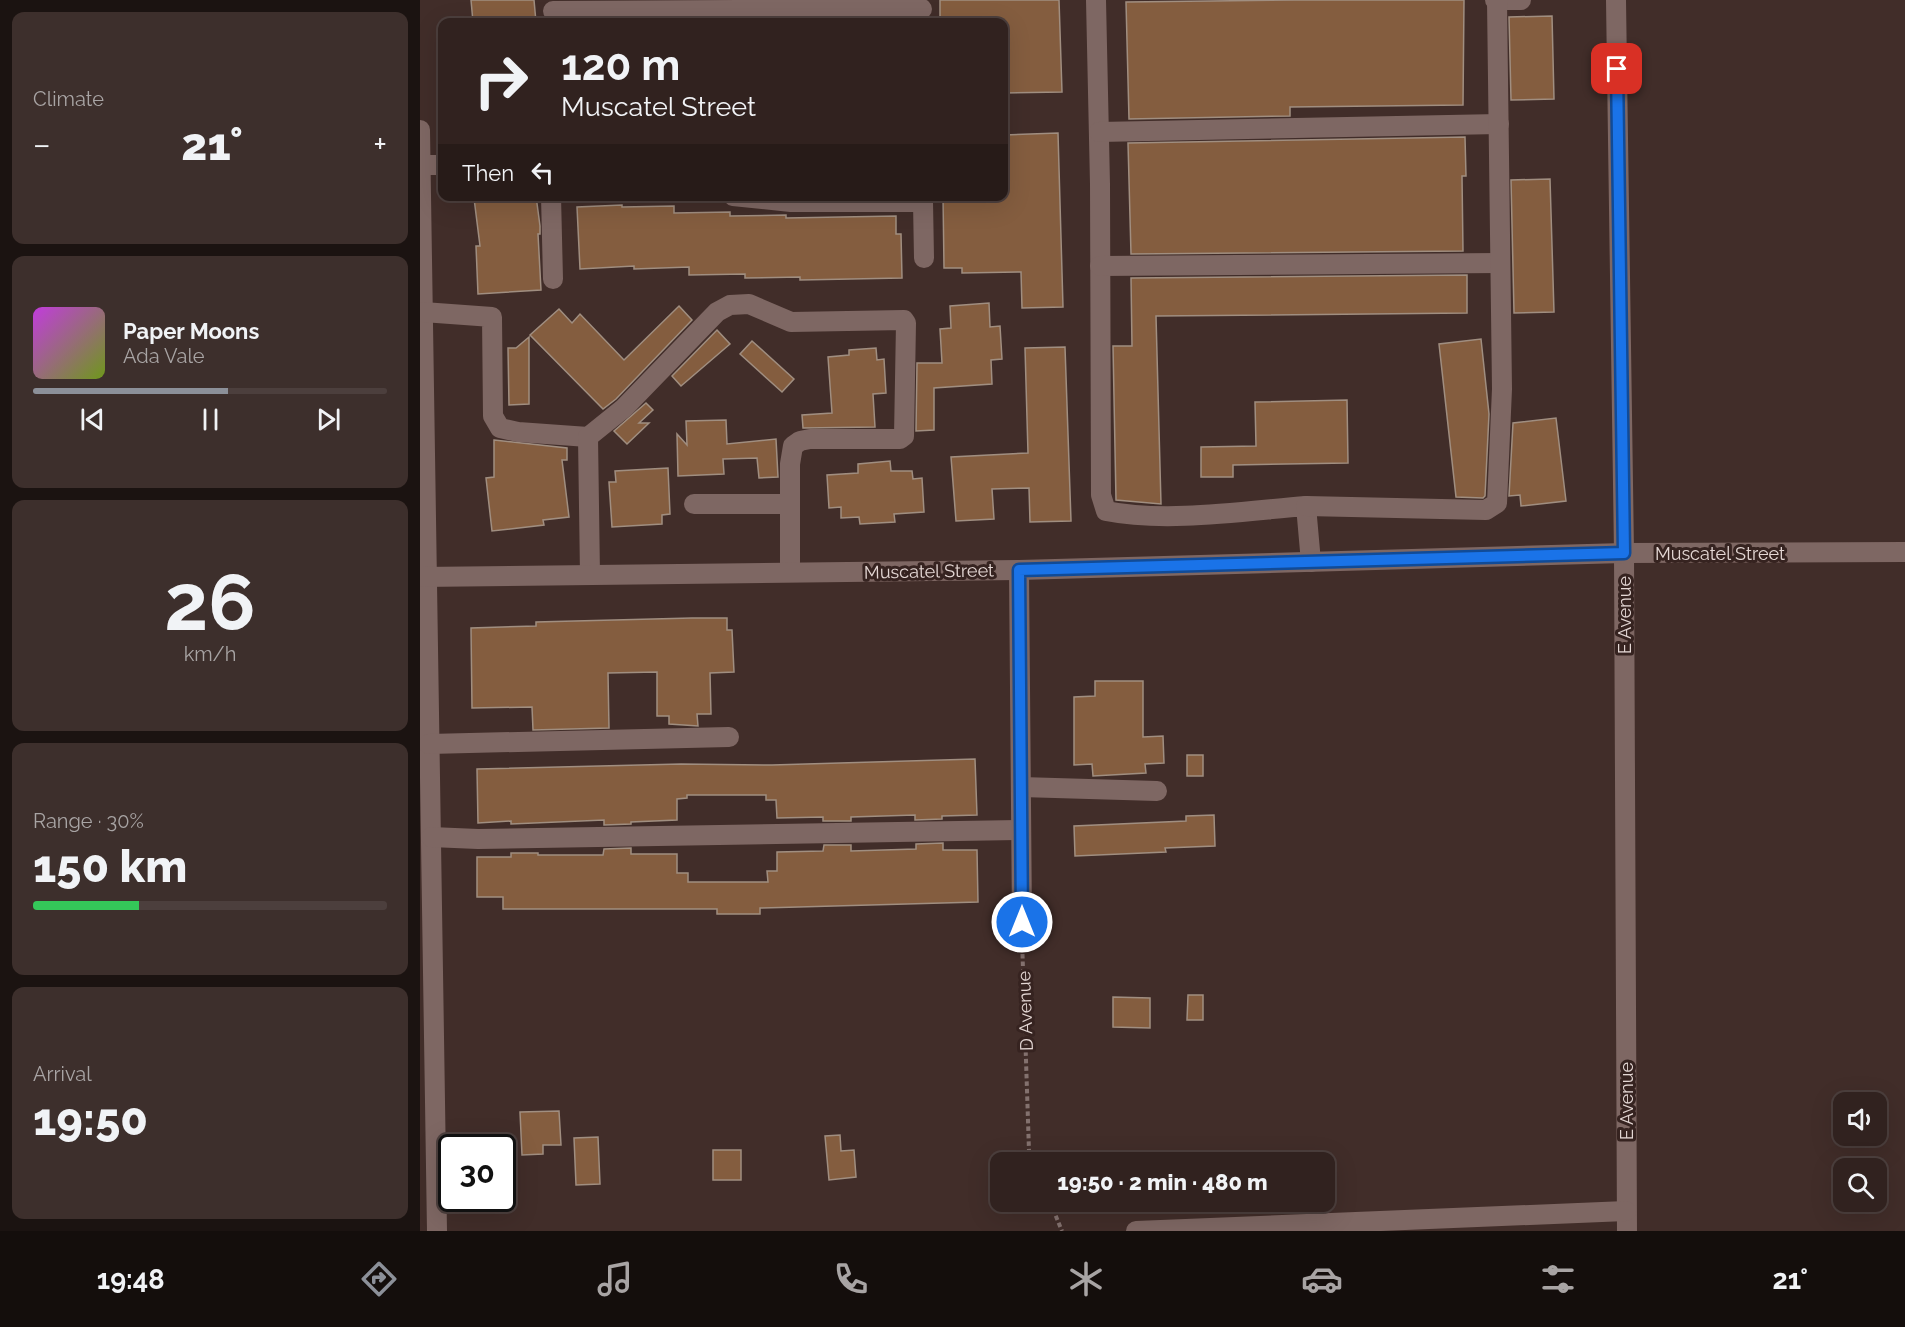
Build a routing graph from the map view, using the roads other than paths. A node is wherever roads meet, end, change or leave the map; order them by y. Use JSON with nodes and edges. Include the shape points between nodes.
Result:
{"nodes":[{"id":1,"x":1096,"y":0,"type":"edge"},
{"id":2,"x":1521,"y":0,"type":"edge"},
{"id":3,"x":1616,"y":0,"type":"edge"},
{"id":4,"x":1496,"y":1,"type":"edge"},
{"id":5,"x":553,"y":11,"type":"edge"},
{"id":6,"x":922,"y":11,"type":"edge"},
{"id":7,"x":1499,"y":124,"type":"junction"},
{"id":8,"x":420,"y":130,"type":"edge"},
{"id":9,"x":1099,"y":132,"type":"junction"},
{"id":10,"x":421,"y":165,"type":"edge"},
{"id":11,"x":438,"y":165,"type":"edge"},
{"id":12,"x":551,"y":201,"type":"edge"},
{"id":13,"x":781,"y":201,"type":"edge"},
{"id":14,"x":835,"y":201,"type":"edge"},
{"id":15,"x":923,"y":201,"type":"edge"},
{"id":16,"x":924,"y":258,"type":"dead end"},
{"id":17,"x":1500,"y":263,"type":"junction"},
{"id":18,"x":1100,"y":266,"type":"junction"},
{"id":19,"x":553,"y":279,"type":"dead end"},
{"id":20,"x":422,"y":323,"type":"edge"},
{"id":21,"x":422,"y":351,"type":"edge"},
{"id":22,"x":588,"y":437,"type":"junction"},
{"id":23,"x":694,"y":504,"type":"dead end"},
{"id":24,"x":790,"y":504,"type":"junction"},
{"id":25,"x":1306,"y":506,"type":"junction"},
{"id":26,"x":1905,"y":552,"type":"edge"},
{"id":27,"x":1624,"y":553,"type":"junction"},
{"id":28,"x":1311,"y":562,"type":"junction"},
{"id":29,"x":1019,"y":570,"type":"junction"},
{"id":30,"x":790,"y":572,"type":"junction"},
{"id":31,"x":590,"y":575,"type":"junction"},
{"id":32,"x":424,"y":577,"type":"edge"},
{"id":33,"x":729,"y":737,"type":"dead end"},
{"id":34,"x":429,"y":744,"type":"junction"},
{"id":35,"x":1021,"y":787,"type":"junction"},
{"id":36,"x":1157,"y":791,"type":"dead end"},
{"id":37,"x":1021,"y":830,"type":"junction"},
{"id":38,"x":431,"y":837,"type":"junction"},
{"id":39,"x":1022,"y":922,"type":"road end"},
{"id":40,"x":426,"y":952,"type":"edge"},
{"id":41,"x":427,"y":1025,"type":"edge"},
{"id":42,"x":428,"y":1192,"type":"edge"},
{"id":43,"x":1626,"y":1211,"type":"junction"},
{"id":44,"x":437,"y":1231,"type":"edge"},
{"id":45,"x":1136,"y":1231,"type":"edge"},
{"id":46,"x":1627,"y":1231,"type":"edge"}],
"edges":[{"from":1,"to":9,"type":"street"},
{"from":2,"to":4,"type":"street"},
{"from":3,"to":27,"type":"street","name":"E Avenue"},
{"from":4,"to":7,"type":"street"},
{"from":5,"to":6,"type":"street"},
{"from":7,"to":9,"type":"street"},
{"from":7,"to":17,"type":"street"},
{"from":8,"to":10,"type":"street"},
{"from":9,"to":18,"type":"street"},
{"from":10,"to":11,"type":"street"},
{"from":10,"to":20,"type":"street"},
{"from":12,"to":19,"type":"street"},
{"from":13,"to":14,"type":"street"},
{"from":15,"to":16,"type":"street"},
{"from":17,"to":18,"type":"street"},
{"from":17,"to":25,"type":"street","via":[[1502,389],[1497,502],[1486,510]]},
{"from":18,"to":25,"type":"street","via":[[1101,495],[1106,511],[1126,515],[1192,515]]},
{"from":20,"to":21,"type":"street"},
{"from":20,"to":22,"type":"street","via":[[465,313],[492,317],[493,416],[500,428]]},
{"from":21,"to":32,"type":"street"},
{"from":22,"to":24,"type":"street","via":[[624,408],[717,312],[730,304],[749,304],[791,322],[904,320],[904,436],[800,441],[793,446]]},
{"from":22,"to":31,"type":"street"},
{"from":23,"to":24,"type":"street"},
{"from":24,"to":30,"type":"street"},
{"from":25,"to":28,"type":"street"},
{"from":26,"to":27,"type":"street","name":"Muscatel Street"},
{"from":27,"to":28,"type":"street","name":"Muscatel Street"},
{"from":27,"to":43,"type":"street","name":"E Avenue"},
{"from":28,"to":29,"type":"street","name":"Muscatel Street"},
{"from":29,"to":30,"type":"street","name":"Muscatel Street"},
{"from":29,"to":35,"type":"street"},
{"from":30,"to":31,"type":"street","name":"Muscatel Street"},
{"from":31,"to":32,"type":"street","name":"Muscatel Street"},
{"from":32,"to":34,"type":"street"},
{"from":33,"to":34,"type":"street"},
{"from":34,"to":38,"type":"street"},
{"from":35,"to":36,"type":"street"},
{"from":35,"to":37,"type":"street"},
{"from":37,"to":38,"type":"street"},
{"from":37,"to":39,"type":"street"},
{"from":38,"to":40,"type":"street"},
{"from":40,"to":41,"type":"street"},
{"from":41,"to":42,"type":"street"},
{"from":42,"to":44,"type":"street"},
{"from":43,"to":45,"type":"street"},
{"from":43,"to":46,"type":"street","name":"E Avenue"}]}
